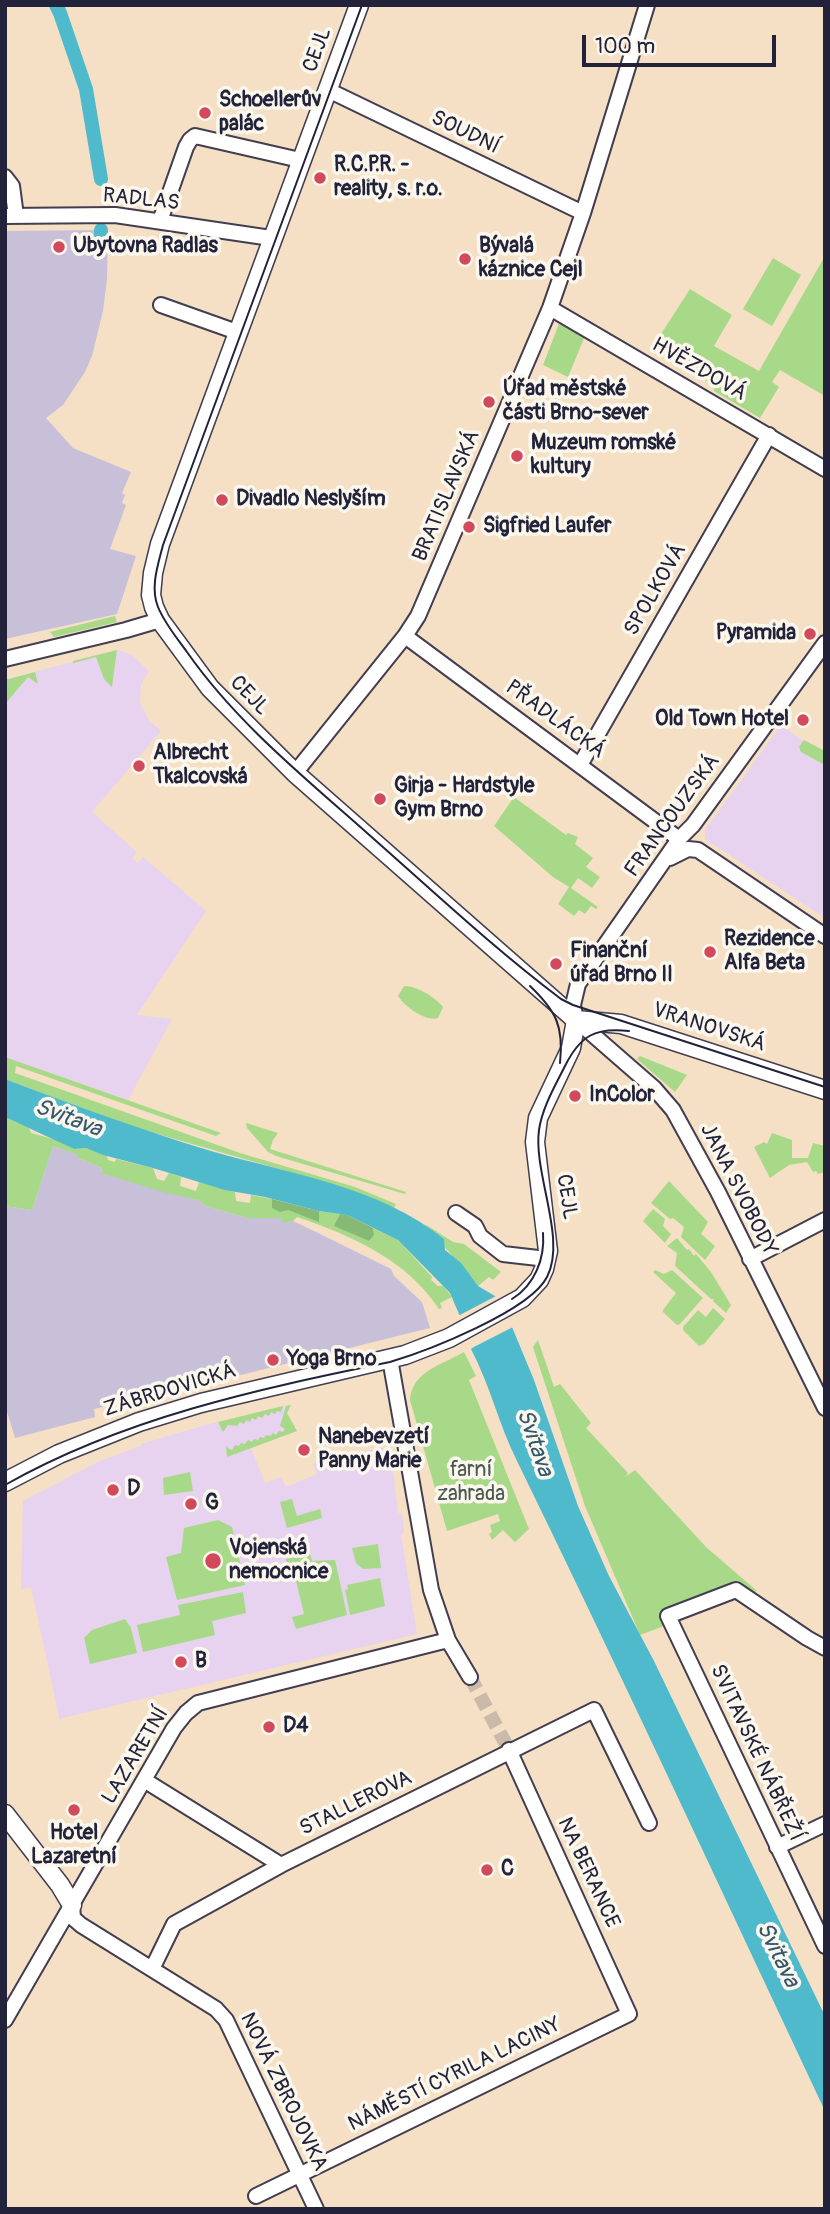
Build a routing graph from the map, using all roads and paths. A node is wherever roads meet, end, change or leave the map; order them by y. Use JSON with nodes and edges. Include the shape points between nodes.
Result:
{"nodes":[{"id":1,"x":359,"y":5,"type":"edge"},
{"id":2,"x":647,"y":5,"type":"edge"},
{"id":3,"x":328,"y":90,"type":"junction"},
{"id":4,"x":300,"y":160,"type":"junction"},
{"id":5,"x":5,"y":177,"type":"edge"},
{"id":6,"x":583,"y":214,"type":"junction"},
{"id":7,"x":11,"y":216,"type":"edge"},
{"id":8,"x":160,"y":221,"type":"junction"},
{"id":9,"x":271,"y":238,"type":"junction"},
{"id":10,"x":161,"y":305,"type":"dead end"},
{"id":11,"x":550,"y":308,"type":"junction"},
{"id":12,"x":237,"y":332,"type":"junction"},
{"id":13,"x":769,"y":435,"type":"junction"},
{"id":14,"x":825,"y":469,"type":"edge"},
{"id":15,"x":160,"y":620,"type":"junction"},
{"id":16,"x":405,"y":636,"type":"junction"},
{"id":17,"x":825,"y":643,"type":"edge"},
{"id":18,"x":5,"y":659,"type":"edge"},
{"id":19,"x":580,"y":765,"type":"junction"},
{"id":20,"x":295,"y":773,"type":"junction"},
{"id":21,"x":680,"y":839,"type":"junction"},
{"id":22,"x":664,"y":863,"type":"junction"},
{"id":23,"x":825,"y":936,"type":"edge"},
{"id":24,"x":576,"y":1020,"type":"junction"},
{"id":25,"x":825,"y":1090,"type":"edge"},
{"id":26,"x":456,"y":1213,"type":"dead end"},
{"id":27,"x":825,"y":1220,"type":"edge"},
{"id":28,"x":547,"y":1259,"type":"junction"},
{"id":29,"x":750,"y":1259,"type":"junction"},
{"id":30,"x":510,"y":1305,"type":"joint"},
{"id":31,"x":390,"y":1359,"type":"junction"},
{"id":32,"x":821,"y":1390,"type":"edge"},
{"id":33,"x":825,"y":1408,"type":"edge"},
{"id":34,"x":5,"y":1482,"type":"edge"},
{"id":35,"x":448,"y":1640,"type":"junction"},
{"id":36,"x":825,"y":1648,"type":"edge"},
{"id":37,"x":470,"y":1677,"type":"tunnel mouth"},
{"id":38,"x":509,"y":1750,"type":"junction"},
{"id":39,"x":144,"y":1780,"type":"junction"},
{"id":40,"x":5,"y":1814,"type":"edge"},
{"id":41,"x":649,"y":1823,"type":"dead end"},
{"id":42,"x":825,"y":1824,"type":"edge"},
{"id":43,"x":777,"y":1847,"type":"junction"},
{"id":44,"x":281,"y":1865,"type":"junction"},
{"id":45,"x":72,"y":1905,"type":"junction"},
{"id":46,"x":825,"y":1946,"type":"edge"},
{"id":47,"x":152,"y":1969,"type":"junction"},
{"id":48,"x":629,"y":2014,"type":"joint"},
{"id":49,"x":5,"y":2020,"type":"edge"},
{"id":50,"x":300,"y":2174,"type":"junction"},
{"id":51,"x":256,"y":2196,"type":"dead end"},
{"id":52,"x":316,"y":2209,"type":"edge"}],
"edges":[{"from":1,"to":3,"type":"street","name":"CEJL"},
{"from":2,"to":6,"type":"street","name":"BRATISLAVSKÁ"},
{"from":3,"to":4,"type":"street","name":"CEJL"},
{"from":3,"to":6,"type":"street","name":"SOUDNÍ"},
{"from":4,"to":8,"type":"street","via":[[195,136]]},
{"from":4,"to":9,"type":"street","name":"CEJL"},
{"from":5,"to":7,"type":"street","via":[[12,186]]},
{"from":6,"to":11,"type":"street","name":"BRATISLAVSKÁ"},
{"from":7,"to":8,"type":"street","name":"RADLAS","via":[[115,215]]},
{"from":8,"to":9,"type":"street","name":"RADLAS"},
{"from":9,"to":12,"type":"street","name":"CEJL"},
{"from":10,"to":12,"type":"street"},
{"from":11,"to":13,"type":"street","name":"HVĚZDOVÁ"},
{"from":11,"to":16,"type":"street","name":"BRATISLAVSKÁ","via":[[418,617]]},
{"from":12,"to":15,"type":"street","name":"CEJL","via":[[160,544],[151,595]]},
{"from":13,"to":14,"type":"street","name":"HVĚZDOVÁ"},
{"from":13,"to":19,"type":"street","name":"SPOLKOVÁ"},
{"from":15,"to":18,"type":"street"},
{"from":15,"to":20,"type":"street","name":"CEJL","via":[[210,688]]},
{"from":16,"to":19,"type":"street","name":"PŘADLÁCKÁ"},
{"from":16,"to":20,"type":"street","name":"BRATISLAVSKÁ"},
{"from":17,"to":21,"type":"street","name":"FRANCOUZSKÁ"},
{"from":19,"to":21,"type":"street","name":"PŘADLÁCKÁ"},
{"from":20,"to":24,"type":"street","name":"CEJL"},
{"from":21,"to":22,"type":"street","name":"FRANCOUZSKÁ"},
{"from":22,"to":23,"type":"street","via":[[682,851],[698,850]]},
{"from":22,"to":24,"type":"street","name":"FRANCOUZSKÁ","via":[[578,984],[573,1005]]},
{"from":24,"to":25,"type":"street","name":"VRANOVSKÁ","via":[[621,1024]]},
{"from":24,"to":28,"type":"street","name":"CEJL","via":[[571,1048],[536,1130]]},
{"from":24,"to":29,"type":"street","name":"JANA SVOBODY","via":[[669,1104]]},
{"from":26,"to":28,"type":"street","via":[[503,1254]]},
{"from":27,"to":29,"type":"street"},
{"from":28,"to":30,"type":"street","name":"CEJL","via":[[534,1287]]},
{"from":29,"to":32,"type":"street","name":"JANA SVOBODY"},
{"from":30,"to":31,"type":"street","name":"ZÁBRDOVICKÁ","via":[[455,1335]]},
{"from":31,"to":34,"type":"street","name":"ZÁBRDOVICKÁ","via":[[139,1422]]},
{"from":31,"to":35,"type":"street","via":[[431,1590]]},
{"from":32,"to":33,"type":"street","name":"JANA SVOBODY"},
{"from":35,"to":37,"type":"street"},
{"from":35,"to":39,"type":"street","name":"LAZARETNÍ","via":[[198,1703],[174,1728]]},
{"from":36,"to":43,"type":"street","name":"SVITAVSKÉ NÁBŘEŽÍ","via":[[736,1590],[668,1616]]},
{"from":38,"to":41,"type":"street","name":"STALLEROVA","via":[[594,1710]]},
{"from":38,"to":44,"type":"street","name":"STALLEROVA"},
{"from":38,"to":48,"type":"street","name":"NA BERANCE"},
{"from":39,"to":44,"type":"street"},
{"from":39,"to":45,"type":"street","name":"LAZARETNÍ"},
{"from":40,"to":45,"type":"street"},
{"from":42,"to":43,"type":"street"},
{"from":43,"to":46,"type":"street","name":"SVITAVSKÉ NÁBŘEŽÍ"},
{"from":44,"to":47,"type":"street","name":"STALLEROVA","via":[[174,1924]]},
{"from":45,"to":47,"type":"street","name":"NOVÁ ZBROJOVKA","via":[[73,1918],[81,1925]]},
{"from":45,"to":49,"type":"street","name":"LAZARETNÍ"},
{"from":47,"to":50,"type":"street","name":"NOVÁ ZBROJOVKA","via":[[226,2020]]},
{"from":48,"to":50,"type":"street","name":"NÁMĚSTÍ CYRILA LACINY"},
{"from":50,"to":51,"type":"street","name":"NÁMĚSTÍ CYRILA LACINY"},
{"from":50,"to":52,"type":"street","name":"NOVÁ ZBROJOVKA"}]}
